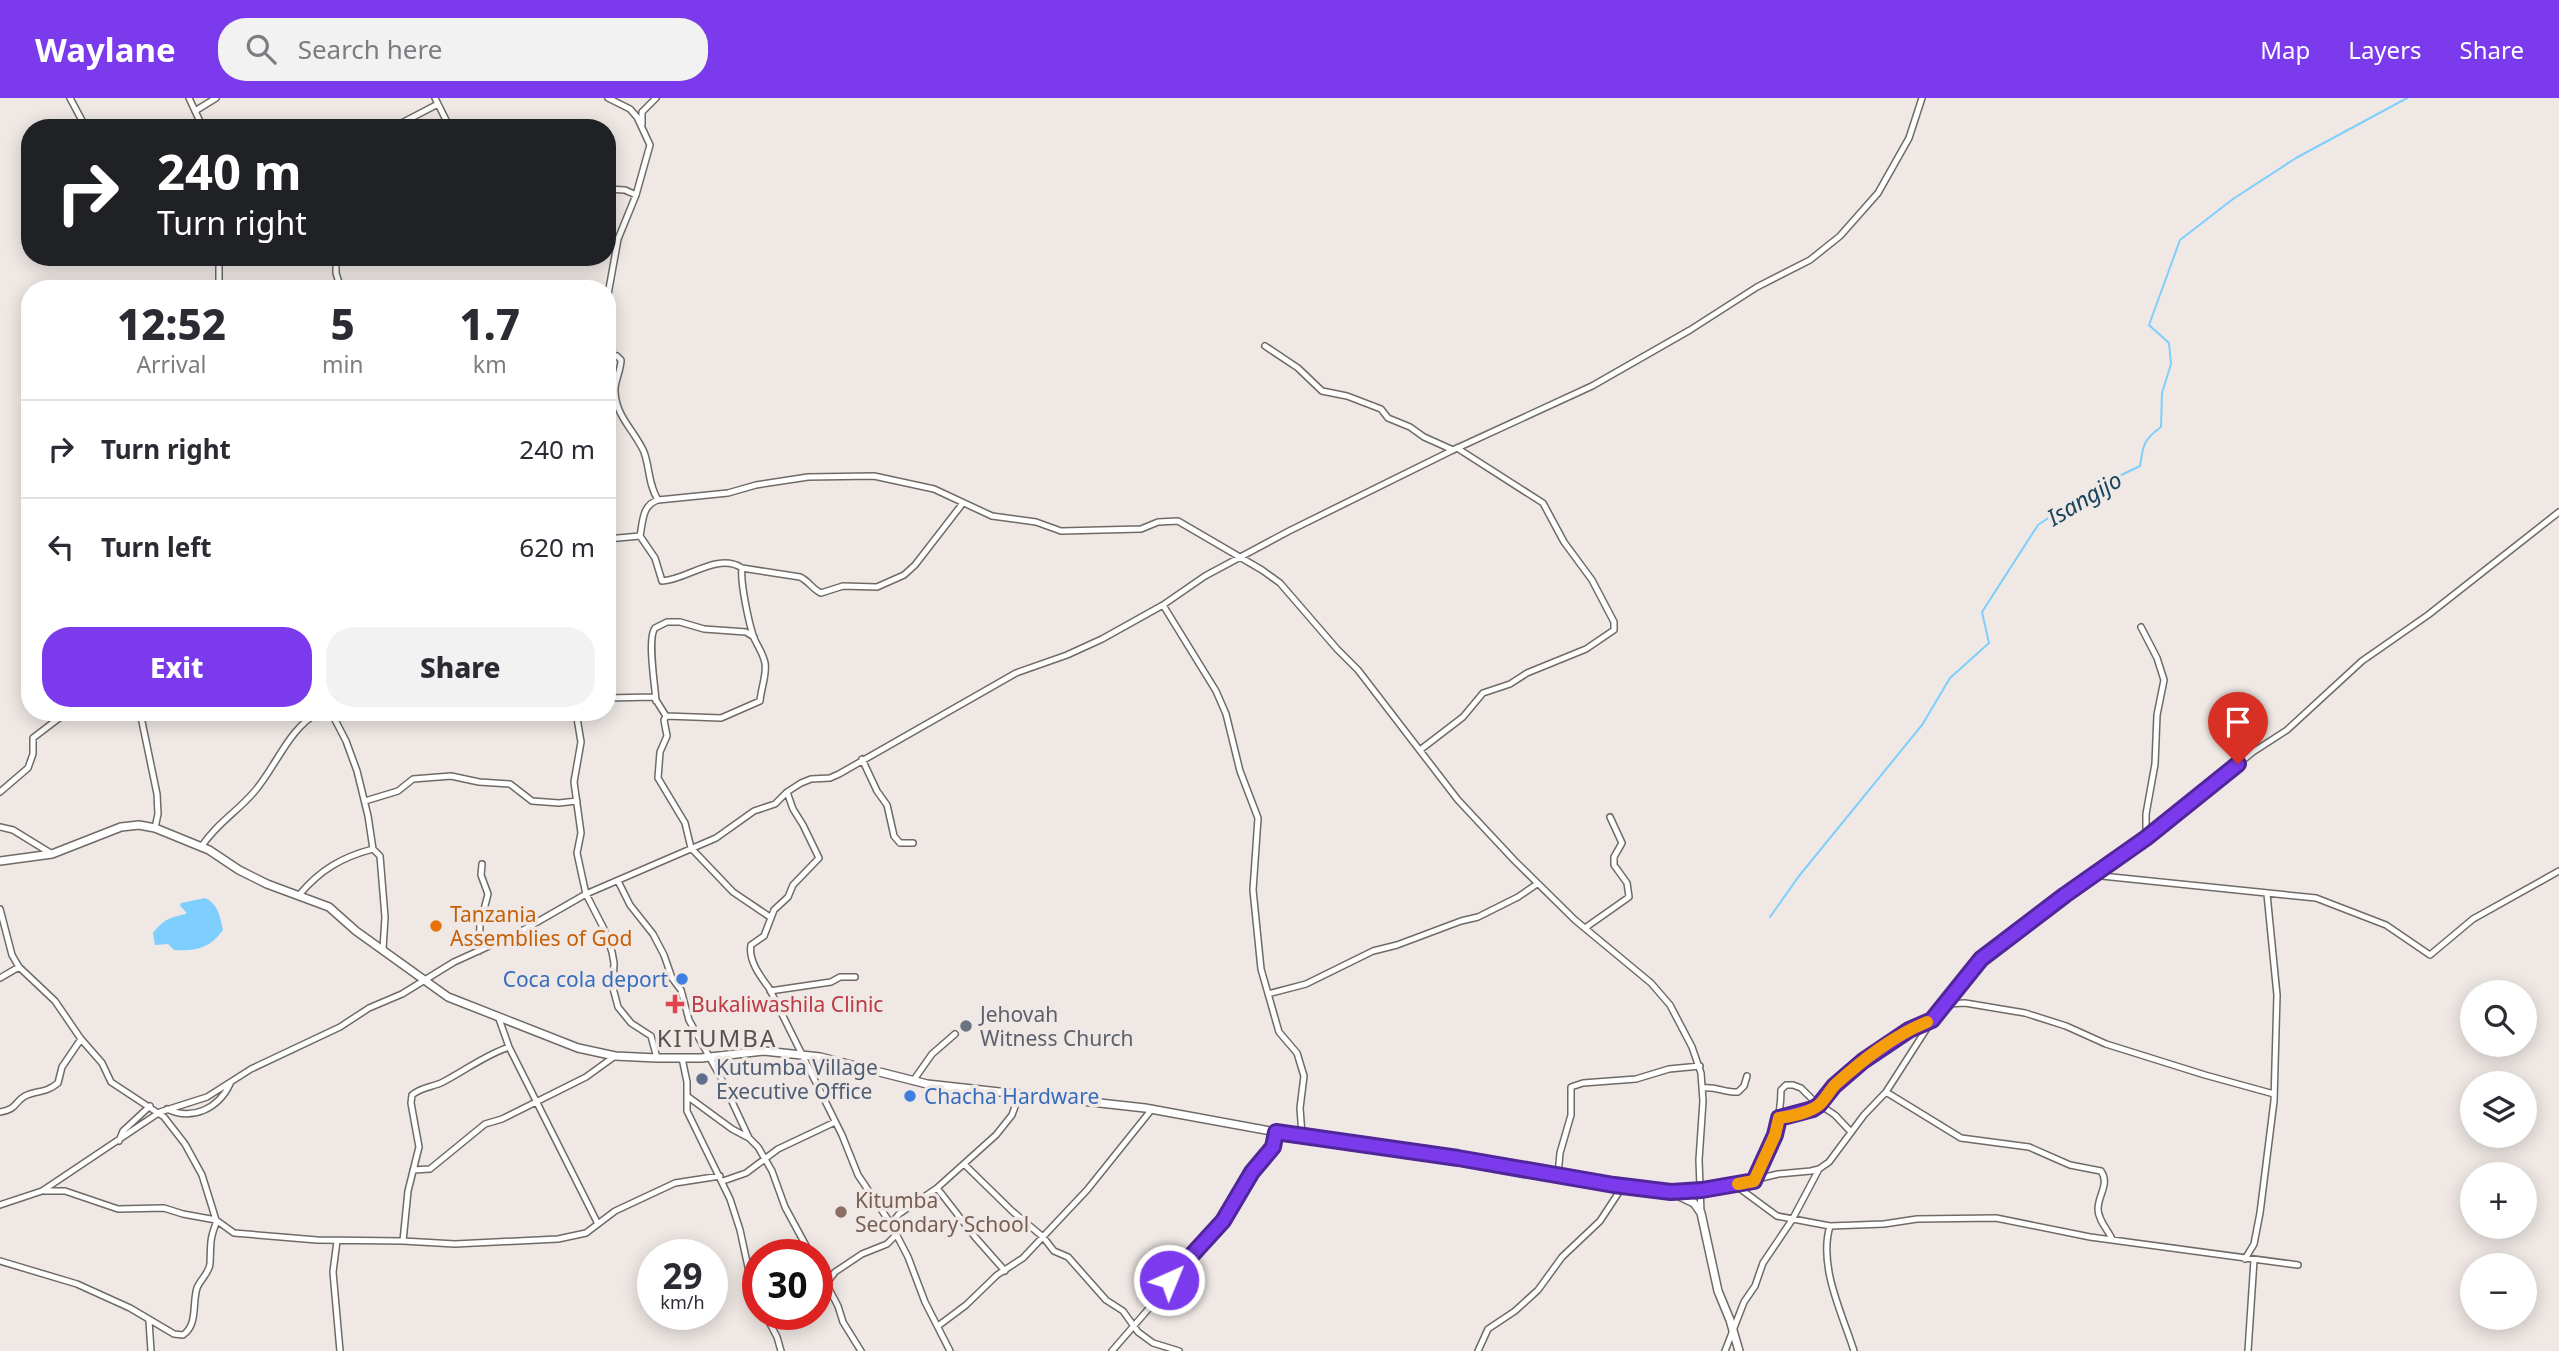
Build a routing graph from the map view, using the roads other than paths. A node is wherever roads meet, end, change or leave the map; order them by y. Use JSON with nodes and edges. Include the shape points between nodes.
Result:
{"nodes":[{"id":1,"x":70,"y":98,"type":"edge"},
{"id":2,"x":189,"y":98,"type":"edge"},
{"id":3,"x":216,"y":98,"type":"edge"},
{"id":4,"x":608,"y":98,"type":"edge"},
{"id":5,"x":656,"y":98,"type":"edge"},
{"id":6,"x":1923,"y":98,"type":"edge"},
{"id":7,"x":437,"y":101,"type":"edge"},
{"id":8,"x":195,"y":111,"type":"junction"},
{"id":9,"x":81,"y":119,"type":"edge"},
{"id":10,"x":199,"y":119,"type":"edge"},
{"id":11,"x":407,"y":119,"type":"edge"},
{"id":12,"x":446,"y":119,"type":"edge"},
{"id":13,"x":642,"y":124,"type":"junction"},
{"id":14,"x":616,"y":190,"type":"edge"},
{"id":15,"x":636,"y":195,"type":"junction"},
{"id":16,"x":616,"y":250,"type":"edge"},
{"id":17,"x":1265,"y":346,"type":"dead end"},
{"id":18,"x":616,"y":356,"type":"edge"},
{"id":19,"x":616,"y":382,"type":"edge"},
{"id":20,"x":616,"y":402,"type":"edge"},
{"id":21,"x":1455,"y":449,"type":"junction"},
{"id":22,"x":658,"y":500,"type":"junction"},
{"id":23,"x":963,"y":503,"type":"junction"},
{"id":24,"x":2559,"y":512,"type":"edge"},
{"id":25,"x":640,"y":537,"type":"junction"},
{"id":26,"x":616,"y":538,"type":"edge"},
{"id":27,"x":1240,"y":556,"type":"junction"},
{"id":28,"x":742,"y":568,"type":"junction"},
{"id":29,"x":1163,"y":605,"type":"junction"},
{"id":30,"x":2141,"y":627,"type":"dead end"},
{"id":31,"x":754,"y":637,"type":"junction"},
{"id":32,"x":616,"y":698,"type":"edge"},
{"id":33,"x":656,"y":701,"type":"junction"},
{"id":34,"x":666,"y":716,"type":"junction"},
{"id":35,"x":55,"y":721,"type":"edge"},
{"id":36,"x":142,"y":721,"type":"edge"},
{"id":37,"x":307,"y":721,"type":"edge"},
{"id":38,"x":336,"y":721,"type":"edge"},
{"id":39,"x":578,"y":721,"type":"edge"},
{"id":40,"x":1420,"y":750,"type":"junction"},
{"id":41,"x":862,"y":759,"type":"junction"},
{"id":42,"x":0,"y":792,"type":"edge"},
{"id":43,"x":787,"y":792,"type":"junction"},
{"id":44,"x":365,"y":801,"type":"junction"},
{"id":45,"x":577,"y":801,"type":"junction"},
{"id":46,"x":1611,"y":817,"type":"dead end"},
{"id":47,"x":0,"y":827,"type":"edge"},
{"id":48,"x":155,"y":828,"type":"junction"},
{"id":49,"x":2146,"y":838,"type":"junction"},
{"id":50,"x":913,"y":843,"type":"dead end"},
{"id":51,"x":201,"y":846,"type":"junction"},
{"id":52,"x":691,"y":848,"type":"junction"},
{"id":53,"x":373,"y":849,"type":"junction"},
{"id":54,"x":52,"y":854,"type":"junction"},
{"id":55,"x":0,"y":861,"type":"edge"},
{"id":56,"x":482,"y":864,"type":"dead end"},
{"id":57,"x":2559,"y":871,"type":"edge"},
{"id":58,"x":2092,"y":875,"type":"junction"},
{"id":59,"x":618,"y":881,"type":"junction"},
{"id":60,"x":1537,"y":884,"type":"junction"},
{"id":61,"x":586,"y":894,"type":"junction"},
{"id":62,"x":2267,"y":894,"type":"junction"},
{"id":63,"x":299,"y":895,"type":"junction"},
{"id":64,"x":0,"y":909,"type":"edge"},
{"id":65,"x":770,"y":917,"type":"junction"},
{"id":66,"x":1585,"y":928,"type":"junction"},
{"id":67,"x":383,"y":949,"type":"junction"},
{"id":68,"x":479,"y":951,"type":"junction"},
{"id":69,"x":19,"y":967,"type":"junction"},
{"id":70,"x":855,"y":977,"type":"dead end"},
{"id":71,"x":0,"y":978,"type":"edge"},
{"id":72,"x":424,"y":980,"type":"junction"},
{"id":73,"x":770,"y":991,"type":"junction"},
{"id":74,"x":1268,"y":994,"type":"junction"},
{"id":75,"x":1946,"y":1004,"type":"junction"},
{"id":76,"x":498,"y":1016,"type":"junction"},
{"id":77,"x":1932,"y":1020,"type":"junction"},
{"id":78,"x":955,"y":1034,"type":"dead end"},
{"id":79,"x":81,"y":1039,"type":"junction"},
{"id":80,"x":509,"y":1047,"type":"junction"},
{"id":81,"x":801,"y":1055,"type":"junction"},
{"id":82,"x":615,"y":1056,"type":"junction"},
{"id":83,"x":709,"y":1057,"type":"junction"},
{"id":84,"x":657,"y":1058,"type":"junction"},
{"id":85,"x":682,"y":1058,"type":"junction"},
{"id":86,"x":1700,"y":1066,"type":"junction"},
{"id":87,"x":1747,"y":1076,"type":"dead end"},
{"id":88,"x":913,"y":1081,"type":"junction"},
{"id":89,"x":230,"y":1084,"type":"junction"},
{"id":90,"x":1703,"y":1088,"type":"junction"},
{"id":91,"x":1886,"y":1092,"type":"junction"},
{"id":92,"x":2274,"y":1094,"type":"junction"},
{"id":93,"x":1018,"y":1095,"type":"junction"},
{"id":94,"x":687,"y":1096,"type":"junction"},
{"id":95,"x":536,"y":1102,"type":"junction"},
{"id":96,"x":1819,"y":1105,"type":"junction"},
{"id":97,"x":150,"y":1106,"type":"junction"},
{"id":98,"x":167,"y":1109,"type":"junction"},
{"id":99,"x":1152,"y":1109,"type":"junction"},
{"id":100,"x":0,"y":1112,"type":"edge"},
{"id":101,"x":160,"y":1112,"type":"junction"},
{"id":102,"x":1779,"y":1118,"type":"junction"},
{"id":103,"x":832,"y":1121,"type":"junction"},
{"id":104,"x":1276,"y":1132,"type":"junction"},
{"id":105,"x":1851,"y":1132,"type":"junction"},
{"id":106,"x":1303,"y":1135,"type":"junction"},
{"id":107,"x":750,"y":1138,"type":"junction"},
{"id":108,"x":119,"y":1141,"type":"junction"},
{"id":109,"x":765,"y":1157,"type":"junction"},
{"id":110,"x":964,"y":1164,"type":"junction"},
{"id":111,"x":1819,"y":1169,"type":"junction"},
{"id":112,"x":413,"y":1170,"type":"junction"},
{"id":113,"x":1801,"y":1172,"type":"junction"},
{"id":114,"x":1558,"y":1175,"type":"junction"},
{"id":115,"x":722,"y":1179,"type":"junction"},
{"id":116,"x":1754,"y":1181,"type":"junction"},
{"id":117,"x":1735,"y":1185,"type":"junction"},
{"id":118,"x":1623,"y":1186,"type":"junction"},
{"id":119,"x":937,"y":1188,"type":"junction"},
{"id":120,"x":1810,"y":1188,"type":"junction"},
{"id":121,"x":1702,"y":1190,"type":"junction"},
{"id":122,"x":42,"y":1191,"type":"junction"},
{"id":123,"x":1671,"y":1192,"type":"junction"},
{"id":124,"x":0,"y":1205,"type":"edge"},
{"id":125,"x":1701,"y":1213,"type":"junction"},
{"id":126,"x":217,"y":1220,"type":"junction"},
{"id":127,"x":1792,"y":1220,"type":"junction"},
{"id":128,"x":597,"y":1222,"type":"junction"},
{"id":129,"x":891,"y":1224,"type":"junction"},
{"id":130,"x":1830,"y":1226,"type":"junction"},
{"id":131,"x":897,"y":1236,"type":"junction"},
{"id":132,"x":1043,"y":1237,"type":"junction"},
{"id":133,"x":742,"y":1239,"type":"edge"},
{"id":134,"x":802,"y":1239,"type":"edge"},
{"id":135,"x":2112,"y":1240,"type":"junction"},
{"id":136,"x":337,"y":1241,"type":"junction"},
{"id":137,"x":402,"y":1241,"type":"junction"},
{"id":138,"x":2245,"y":1259,"type":"junction"},
{"id":139,"x":2255,"y":1260,"type":"junction"},
{"id":140,"x":0,"y":1261,"type":"edge"},
{"id":141,"x":2298,"y":1265,"type":"dead end"},
{"id":142,"x":1005,"y":1271,"type":"junction"},
{"id":143,"x":833,"y":1275,"type":"edge"},
{"id":144,"x":833,"y":1298,"type":"edge"},
{"id":145,"x":149,"y":1321,"type":"junction"},
{"id":146,"x":938,"y":1326,"type":"junction"},
{"id":147,"x":1132,"y":1326,"type":"junction"},
{"id":148,"x":773,"y":1330,"type":"edge"},
{"id":149,"x":1733,"y":1330,"type":"junction"},
{"id":150,"x":151,"y":1351,"type":"edge"},
{"id":151,"x":340,"y":1351,"type":"edge"},
{"id":152,"x":781,"y":1351,"type":"edge"},
{"id":153,"x":861,"y":1351,"type":"edge"},
{"id":154,"x":950,"y":1351,"type":"edge"},
{"id":155,"x":1112,"y":1351,"type":"edge"},
{"id":156,"x":1179,"y":1351,"type":"edge"},
{"id":157,"x":1478,"y":1351,"type":"edge"},
{"id":158,"x":1725,"y":1351,"type":"edge"},
{"id":159,"x":1739,"y":1351,"type":"edge"},
{"id":160,"x":1854,"y":1351,"type":"edge"},
{"id":161,"x":2248,"y":1351,"type":"edge"}],
"edges":[{"from":1,"to":9,"type":"street"},
{"from":2,"to":8,"type":"street"},
{"from":3,"to":8,"type":"street"},
{"from":4,"to":13,"type":"street","via":[[630,109]]},
{"from":5,"to":13,"type":"street","via":[[642,112]]},
{"from":6,"to":21,"type":"street","via":[[1909,138],[1878,193],[1840,236],[1810,260],[1592,386]]},
{"from":7,"to":11,"type":"street"},
{"from":7,"to":12,"type":"street"},
{"from":8,"to":10,"type":"street"},
{"from":13,"to":15,"type":"street","via":[[650,145]]},
{"from":14,"to":15,"type":"street"},
{"from":15,"to":16,"type":"street"},
{"from":17,"to":21,"type":"street","via":[[1322,391],[1381,409],[1388,418]]},
{"from":18,"to":19,"type":"street","via":[[621,360]]},
{"from":20,"to":22,"type":"street","via":[[645,454],[649,483]]},
{"from":21,"to":27,"type":"street"},
{"from":21,"to":40,"type":"street","via":[[1543,503],[1592,580],[1614,630],[1586,649],[1483,693],[1463,716]]},
{"from":22,"to":23,"type":"street","via":[[728,493],[799,478],[874,477],[934,489]]},
{"from":22,"to":25,"type":"street","via":[[646,507]]},
{"from":23,"to":27,"type":"street","via":[[992,516],[1069,531],[1141,529],[1158,522],[1178,522]]},
{"from":23,"to":28,"type":"street","via":[[910,570],[877,587],[843,586],[821,593],[800,576]]},
{"from":24,"to":49,"type":"street","via":[[2362,661],[2287,730]]},
{"from":25,"to":26,"type":"street"},
{"from":25,"to":28,"type":"street","via":[[655,558],[662,581],[714,565]]},
{"from":27,"to":29,"type":"street"},
{"from":27,"to":40,"type":"street","via":[[1280,583],[1358,670]]},
{"from":28,"to":31,"type":"street"},
{"from":29,"to":41,"type":"street","via":[[1067,655],[1016,673]]},
{"from":29,"to":74,"type":"street","via":[[1216,691],[1256,810],[1259,834],[1253,898]]},
{"from":30,"to":49,"type":"street","via":[[2164,680]]},
{"from":31,"to":33,"type":"street","via":[[680,621],[655,628],[650,643]]},
{"from":31,"to":34,"type":"street","via":[[766,667],[757,704],[721,718]]},
{"from":32,"to":33,"type":"street","via":[[646,696]]},
{"from":33,"to":34,"type":"street"},
{"from":34,"to":52,"type":"street","via":[[667,736],[658,778],[685,823]]},
{"from":35,"to":42,"type":"street","via":[[33,737],[28,768]]},
{"from":36,"to":48,"type":"street","via":[[157,794]]},
{"from":37,"to":51,"type":"street","via":[[253,793]]},
{"from":38,"to":44,"type":"street"},
{"from":39,"to":45,"type":"street","via":[[581,741],[575,775]]},
{"from":40,"to":60,"type":"street","via":[[1458,800]]},
{"from":41,"to":43,"type":"street","via":[[834,776],[807,780]]},
{"from":41,"to":50,"type":"street","via":[[887,805],[894,836],[900,842]]},
{"from":43,"to":52,"type":"street","via":[[775,804],[754,811],[716,838]]},
{"from":43,"to":65,"type":"street","via":[[819,858]]},
{"from":44,"to":45,"type":"street","via":[[398,791],[413,779],[451,776],[510,785],[532,801]]},
{"from":44,"to":53,"type":"street"},
{"from":45,"to":61,"type":"street","via":[[581,840],[577,853]]},
{"from":46,"to":66,"type":"street","via":[[1622,843],[1614,865],[1627,883],[1629,897]]},
{"from":47,"to":54,"type":"street"},
{"from":48,"to":51,"type":"street"},
{"from":48,"to":54,"type":"street","via":[[121,827]]},
{"from":49,"to":58,"type":"street"},
{"from":51,"to":63,"type":"street","via":[[239,870]]},
{"from":52,"to":59,"type":"street"},
{"from":52,"to":65,"type":"street","via":[[733,892]]},
{"from":53,"to":63,"type":"street","via":[[346,857],[320,873]]},
{"from":53,"to":67,"type":"street","via":[[380,856],[382,871]]},
{"from":54,"to":55,"type":"street"},
{"from":56,"to":68,"type":"street","via":[[488,894]]},
{"from":57,"to":62,"type":"street","via":[[2473,919],[2430,955],[2386,925],[2331,903],[2295,894]]},
{"from":58,"to":62,"type":"street"},
{"from":58,"to":75,"type":"street","via":[[1981,959]]},
{"from":59,"to":61,"type":"street"},
{"from":59,"to":83,"type":"street","via":[[661,949]]},
{"from":60,"to":66,"type":"street"},
{"from":60,"to":74,"type":"street","via":[[1478,917],[1373,951],[1306,984]]},
{"from":61,"to":68,"type":"street"},
{"from":61,"to":84,"type":"street","via":[[612,952],[612,988],[618,1007],[651,1036]]},
{"from":62,"to":92,"type":"street","via":[[2277,995]]},
{"from":63,"to":67,"type":"street","via":[[328,907]]},
{"from":64,"to":69,"type":"street"},
{"from":65,"to":73,"type":"street","via":[[764,936],[750,947]]},
{"from":66,"to":86,"type":"street","via":[[1665,998]]},
{"from":67,"to":72,"type":"street"},
{"from":68,"to":72,"type":"street"},
{"from":69,"to":71,"type":"street"},
{"from":69,"to":79,"type":"street","via":[[55,1001]]},
{"from":70,"to":73,"type":"street"},
{"from":72,"to":76,"type":"street","via":[[448,997]]},
{"from":72,"to":89,"type":"street"},
{"from":73,"to":81,"type":"street"},
{"from":74,"to":106,"type":"street","via":[[1279,1032],[1297,1053],[1304,1076]]},
{"from":75,"to":77,"type":"street"},
{"from":75,"to":92,"type":"street","via":[[2025,1013],[2161,1062]]},
{"from":76,"to":80,"type":"street"},
{"from":76,"to":82,"type":"street","via":[[578,1048]]},
{"from":77,"to":91,"type":"street"},
{"from":77,"to":96,"type":"street","via":[[1863,1061]]},
{"from":78,"to":88,"type":"street","via":[[932,1054]]},
{"from":79,"to":97,"type":"street","via":[[111,1082]]},
{"from":79,"to":100,"type":"street","via":[[62,1067],[58,1083]]},
{"from":80,"to":95,"type":"street"},
{"from":80,"to":112,"type":"street","via":[[412,1095],[419,1142]]},
{"from":81,"to":83,"type":"street","via":[[764,1051]]},
{"from":81,"to":88,"type":"street"},
{"from":81,"to":103,"type":"street"},
{"from":82,"to":84,"type":"street"},
{"from":82,"to":95,"type":"street","via":[[586,1077]]},
{"from":83,"to":85,"type":"street"},
{"from":83,"to":107,"type":"street"},
{"from":84,"to":85,"type":"street"},
{"from":85,"to":94,"type":"street"},
{"from":86,"to":90,"type":"street"},
{"from":86,"to":114,"type":"street","via":[[1572,1087]]},
{"from":87,"to":90,"type":"street","via":[[1738,1092]]},
{"from":88,"to":93,"type":"street"},
{"from":89,"to":98,"type":"street","via":[[196,1102]]},
{"from":89,"to":98,"type":"street","via":[[221,1100],[207,1110],[181,1114]]},
{"from":90,"to":121,"type":"street"},
{"from":91,"to":105,"type":"street"},
{"from":91,"to":135,"type":"street","via":[[1961,1138],[2029,1147],[2070,1165],[2101,1171],[2105,1180],[2099,1214]]},
{"from":92,"to":138,"type":"street","via":[[2260,1213],[2254,1244]]},
{"from":93,"to":99,"type":"street"},
{"from":93,"to":110,"type":"street","via":[[1007,1123]]},
{"from":94,"to":107,"type":"street"},
{"from":94,"to":115,"type":"street","via":[[687,1111]]},
{"from":95,"to":112,"type":"street","via":[[480,1127],[430,1169]]},
{"from":95,"to":128,"type":"street"},
{"from":96,"to":102,"type":"street"},
{"from":96,"to":102,"type":"street","via":[[1798,1086],[1786,1085],[1781,1090]]},
{"from":96,"to":105,"type":"street"},
{"from":97,"to":101,"type":"street"},
{"from":97,"to":108,"type":"street"},
{"from":98,"to":101,"type":"street"},
{"from":99,"to":104,"type":"street"},
{"from":99,"to":132,"type":"street"},
{"from":101,"to":108,"type":"street"},
{"from":101,"to":126,"type":"street","via":[[200,1171]]},
{"from":102,"to":116,"type":"street"},
{"from":103,"to":109,"type":"street"},
{"from":103,"to":129,"type":"street","via":[[861,1181]]},
{"from":104,"to":106,"type":"street"},
{"from":104,"to":147,"type":"street","via":[[1273,1147],[1223,1221]]},
{"from":105,"to":111,"type":"street"},
{"from":106,"to":114,"type":"street"},
{"from":107,"to":109,"type":"street"},
{"from":108,"to":122,"type":"street"},
{"from":109,"to":115,"type":"street","via":[[746,1172]]},
{"from":109,"to":134,"type":"street"},
{"from":110,"to":119,"type":"street"},
{"from":110,"to":132,"type":"street"},
{"from":111,"to":113,"type":"street"},
{"from":111,"to":120,"type":"street"},
{"from":112,"to":137,"type":"street"},
{"from":113,"to":116,"type":"street"},
{"from":113,"to":120,"type":"street"},
{"from":114,"to":118,"type":"street"},
{"from":115,"to":128,"type":"street","via":[[675,1183]]},
{"from":115,"to":133,"type":"street"},
{"from":116,"to":117,"type":"street"},
{"from":117,"to":121,"type":"street"},
{"from":117,"to":127,"type":"street","via":[[1777,1216]]},
{"from":118,"to":123,"type":"street"},
{"from":118,"to":157,"type":"street","via":[[1600,1221],[1562,1257],[1538,1290],[1488,1329]]},
{"from":119,"to":129,"type":"street"},
{"from":119,"to":142,"type":"street"},
{"from":120,"to":127,"type":"street"},
{"from":121,"to":123,"type":"street"},
{"from":121,"to":125,"type":"street"},
{"from":122,"to":124,"type":"street"},
{"from":122,"to":126,"type":"street","via":[[65,1191],[118,1209],[163,1209]]},
{"from":123,"to":125,"type":"street","via":[[1694,1203]]},
{"from":125,"to":149,"type":"street","via":[[1718,1291]]},
{"from":126,"to":136,"type":"street","via":[[229,1231],[243,1235]]},
{"from":126,"to":145,"type":"street","via":[[209,1246],[210,1268],[198,1286],[188,1331],[179,1335]]},
{"from":127,"to":130,"type":"street"},
{"from":127,"to":149,"type":"street","via":[[1763,1263]]},
{"from":128,"to":137,"type":"street","via":[[582,1234],[540,1240]]},
{"from":129,"to":131,"type":"street"},
{"from":130,"to":135,"type":"street","via":[[1996,1218]]},
{"from":130,"to":160,"type":"street","via":[[1826,1246],[1831,1276]]},
{"from":131,"to":143,"type":"street"},
{"from":131,"to":146,"type":"street"},
{"from":132,"to":142,"type":"street"},
{"from":132,"to":147,"type":"street","via":[[1123,1311]]},
{"from":135,"to":138,"type":"street"},
{"from":136,"to":137,"type":"street"},
{"from":136,"to":151,"type":"street","via":[[333,1272]]},
{"from":138,"to":139,"type":"street"},
{"from":139,"to":141,"type":"street"},
{"from":139,"to":161,"type":"street"},
{"from":140,"to":145,"type":"street","via":[[77,1284]]},
{"from":142,"to":146,"type":"street"},
{"from":144,"to":153,"type":"street"},
{"from":145,"to":150,"type":"street"},
{"from":146,"to":154,"type":"street"},
{"from":147,"to":155,"type":"street"},
{"from":147,"to":156,"type":"street","via":[[1153,1343]]},
{"from":148,"to":152,"type":"street"},
{"from":149,"to":158,"type":"street"},
{"from":149,"to":159,"type":"street"}]}
